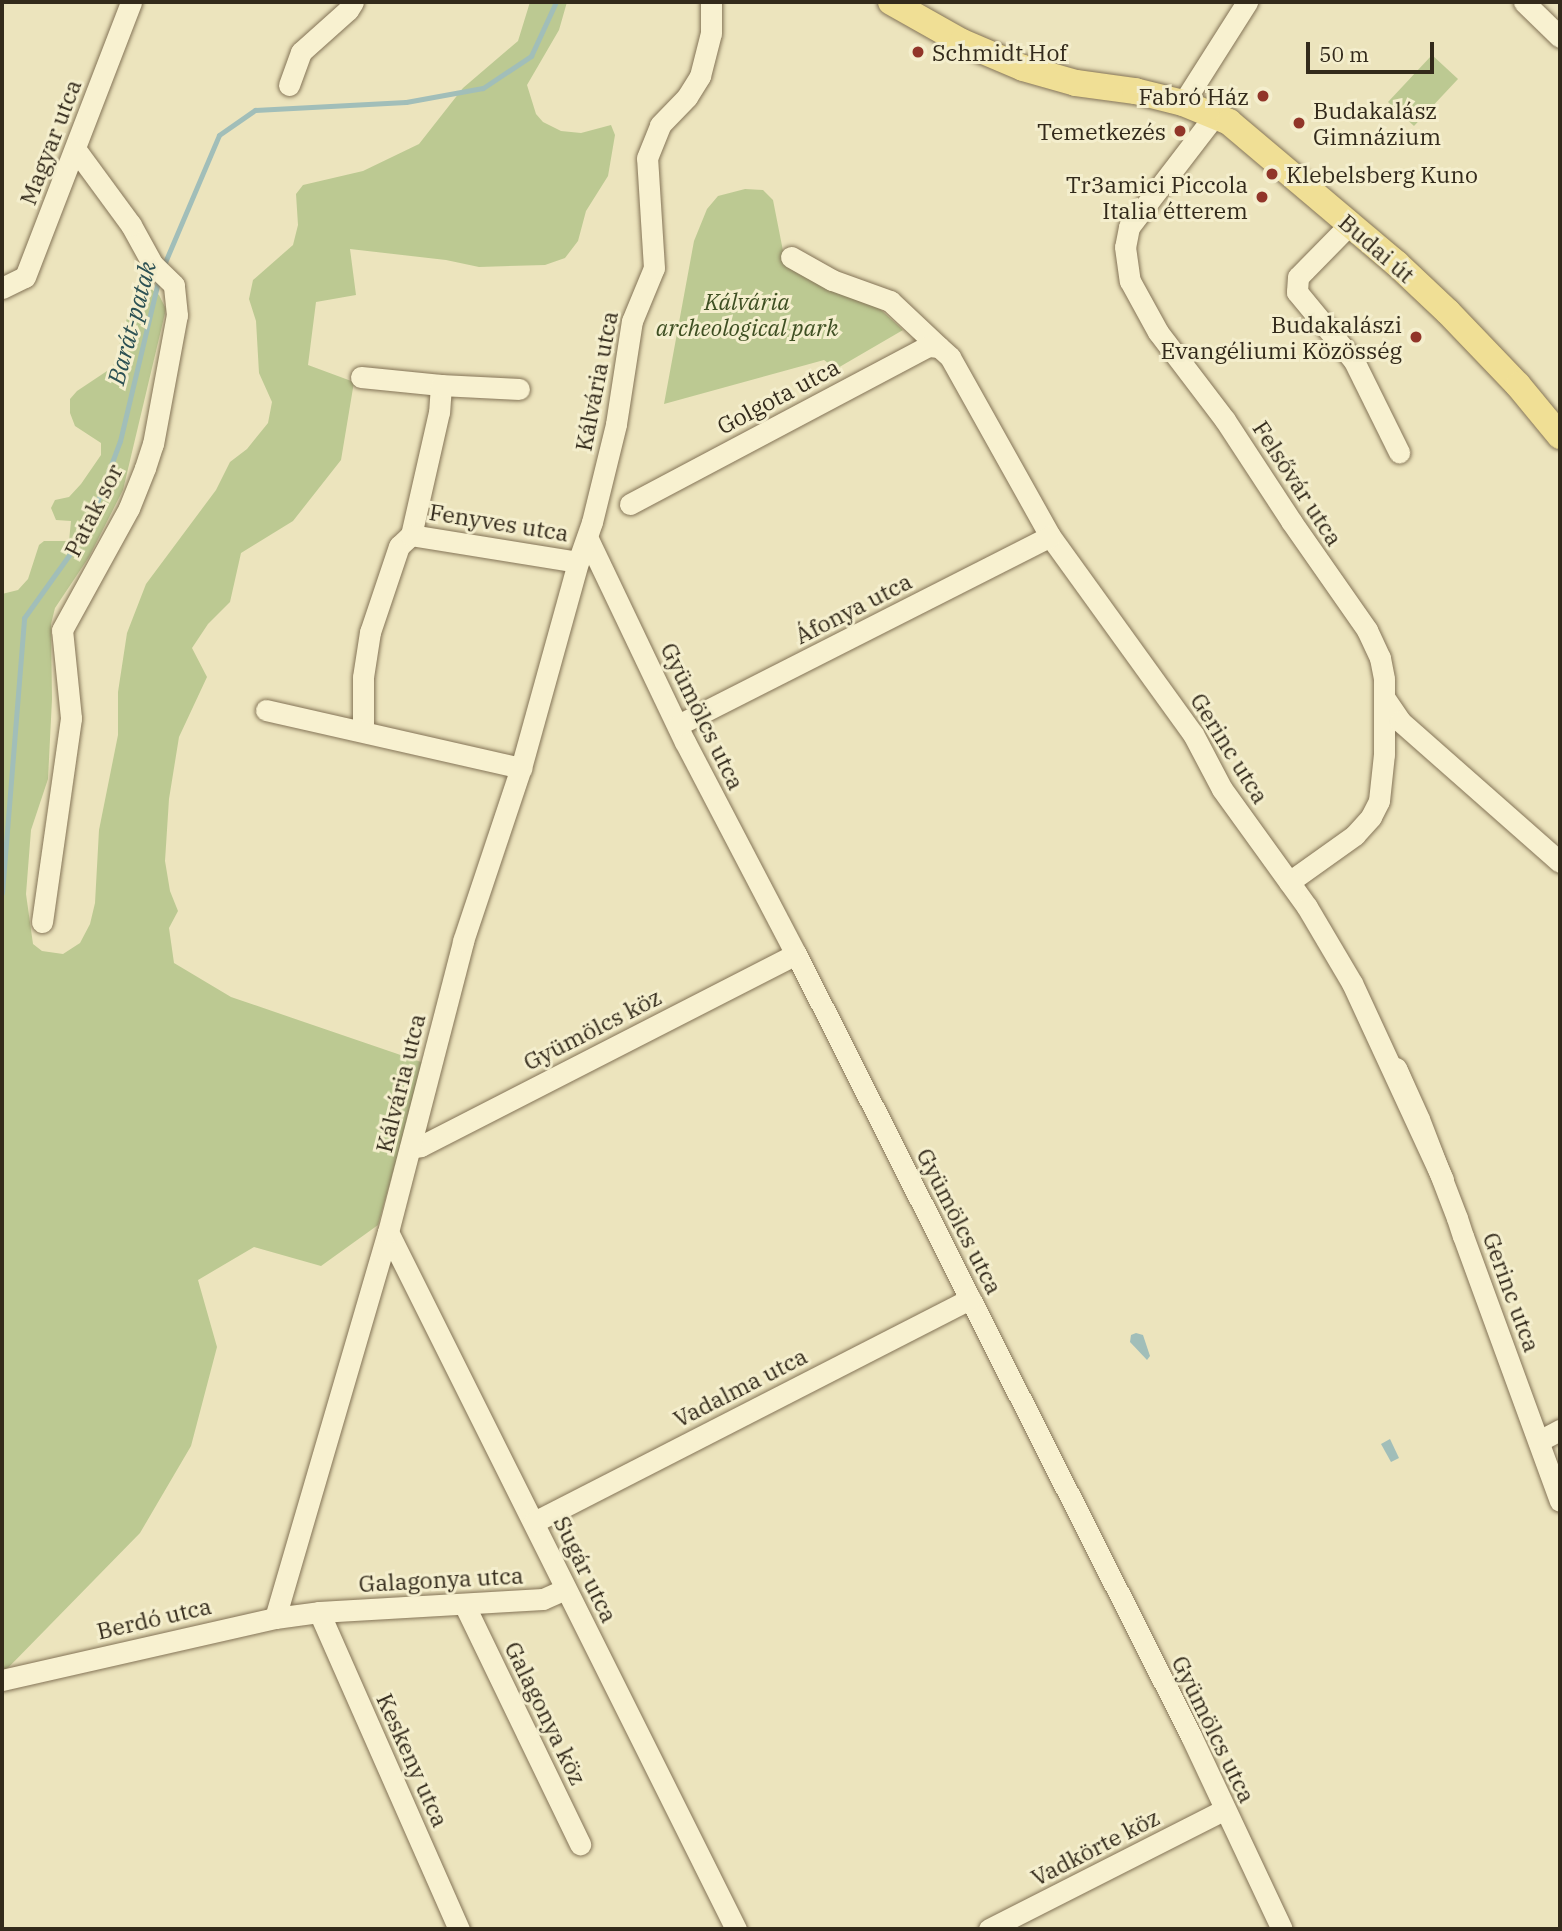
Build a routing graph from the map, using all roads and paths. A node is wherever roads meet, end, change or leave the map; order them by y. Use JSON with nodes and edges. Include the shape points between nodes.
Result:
{"nodes":[{"id":1,"x":131,"y":2,"type":"edge"},
{"id":2,"x":353,"y":2,"type":"edge"},
{"id":3,"x":711,"y":2,"type":"edge"},
{"id":4,"x":891,"y":2,"type":"edge"},
{"id":5,"x":1524,"y":2,"type":"edge"},
{"id":6,"x":1241,"y":4,"type":"edge"},
{"id":7,"x":1560,"y":37,"type":"edge"},
{"id":8,"x":289,"y":85,"type":"dead end"},
{"id":9,"x":1183,"y":103,"type":"junction"},
{"id":10,"x":1216,"y":115,"type":"junction"},
{"id":11,"x":76,"y":150,"type":"junction"},
{"id":12,"x":1350,"y":225,"type":"junction"},
{"id":13,"x":791,"y":257,"type":"dead end"},
{"id":14,"x":2,"y":288,"type":"edge"},
{"id":15,"x":944,"y":352,"type":"junction"},
{"id":16,"x":361,"y":377,"type":"dead end"},
{"id":17,"x":441,"y":385,"type":"junction"},
{"id":18,"x":519,"y":388,"type":"dead end"},
{"id":19,"x":1560,"y":436,"type":"edge"},
{"id":20,"x":1399,"y":452,"type":"dead end"},
{"id":21,"x":630,"y":504,"type":"dead end"},
{"id":22,"x":411,"y":535,"type":"junction"},
{"id":23,"x":1051,"y":536,"type":"junction"},
{"id":24,"x":587,"y":539,"type":"junction"},
{"id":25,"x":578,"y":562,"type":"junction"},
{"id":26,"x":1385,"y":699,"type":"junction"},
{"id":27,"x":265,"y":710,"type":"dead end"},
{"id":28,"x":678,"y":724,"type":"junction"},
{"id":29,"x":363,"y":731,"type":"junction"},
{"id":30,"x":521,"y":768,"type":"junction"},
{"id":31,"x":1560,"y":862,"type":"edge"},
{"id":32,"x":1289,"y":882,"type":"junction"},
{"id":33,"x":42,"y":922,"type":"dead end"},
{"id":34,"x":796,"y":954,"type":"junction"},
{"id":35,"x":410,"y":1148,"type":"junction"},
{"id":36,"x":388,"y":1232,"type":"junction"},
{"id":37,"x":970,"y":1299,"type":"junction"},
{"id":38,"x":1560,"y":1430,"type":"edge"},
{"id":39,"x":1539,"y":1441,"type":"junction"},
{"id":40,"x":1560,"y":1501,"type":"edge"},
{"id":41,"x":534,"y":1522,"type":"junction"},
{"id":42,"x":565,"y":1590,"type":"junction"},
{"id":43,"x":464,"y":1604,"type":"junction"},
{"id":44,"x":319,"y":1612,"type":"junction"},
{"id":45,"x":275,"y":1618,"type":"junction"},
{"id":46,"x":2,"y":1680,"type":"edge"},
{"id":47,"x":1224,"y":1810,"type":"junction"},
{"id":48,"x":580,"y":1844,"type":"dead end"},
{"id":49,"x":459,"y":1929,"type":"edge"},
{"id":50,"x":736,"y":1929,"type":"edge"},
{"id":51,"x":989,"y":1929,"type":"edge"},
{"id":52,"x":1282,"y":1929,"type":"edge"}],
"edges":[{"from":1,"to":11,"type":"street","name":"Magyar utca"},
{"from":2,"to":8,"type":"street","via":[[301,52]]},
{"from":3,"to":24,"type":"street","name":"Kálvária utca","via":[[711,33],[700,76],[660,125],[647,158],[654,268],[632,321],[616,424]]},
{"from":4,"to":9,"type":"main road","name":"Budai út","via":[[962,42],[1023,68]]},
{"from":5,"to":7,"type":"street"},
{"from":6,"to":9,"type":"street"},
{"from":9,"to":10,"type":"main road","name":"Budai út"},
{"from":10,"to":12,"type":"main road","name":"Budai út","via":[[1245,133]]},
{"from":10,"to":26,"type":"street","name":"Felsővár utca","via":[[1129,227],[1127,269],[1158,332],[1226,420],[1375,645],[1381,658]]},
{"from":11,"to":14,"type":"street","name":"Magyar utca","via":[[25,277]]},
{"from":11,"to":33,"type":"street","name":"Patak sor","via":[[131,225],[153,265],[174,285],[177,315],[153,444],[129,508],[62,630],[71,718]]},
{"from":12,"to":19,"type":"main road","name":"Budai út","via":[[1448,312],[1518,384]]},
{"from":12,"to":20,"type":"street","via":[[1298,277],[1295,287],[1354,361]]},
{"from":13,"to":15,"type":"street","name":"Gerinc utca","via":[[832,280],[890,301]]},
{"from":15,"to":21,"type":"street","name":"Golgota utca","via":[[929,346],[919,350]]},
{"from":15,"to":23,"type":"street","name":"Gerinc utca"},
{"from":16,"to":17,"type":"street"},
{"from":17,"to":18,"type":"street"},
{"from":17,"to":22,"type":"street","name":"Fenyves utca"},
{"from":22,"to":25,"type":"street","name":"Fenyves utca"},
{"from":22,"to":29,"type":"street","name":"Fenyves utca","via":[[399,546],[370,632],[363,677]]},
{"from":23,"to":28,"type":"street","name":"Áfonya utca"},
{"from":23,"to":32,"type":"street","name":"Gerinc utca","via":[[1193,734],[1222,789]]},
{"from":24,"to":25,"type":"street"},
{"from":24,"to":28,"type":"street","name":"Gyümölcs utca"},
{"from":25,"to":30,"type":"street","name":"Kálvária utca"},
{"from":26,"to":31,"type":"street","via":[[1400,721]]},
{"from":26,"to":32,"type":"street","name":"Felsővár utca","via":[[1382,782],[1371,817],[1354,835]]},
{"from":27,"to":29,"type":"street"},
{"from":28,"to":34,"type":"street","name":"Gyümölcs utca"},
{"from":29,"to":30,"type":"street"},
{"from":30,"to":35,"type":"street","name":"Kálvária utca","via":[[463,941]]},
{"from":32,"to":39,"type":"street","name":"Gerinc utca","via":[[1352,983],[1443,1180]]},
{"from":34,"to":35,"type":"street","name":"Gyümölcs köz"},
{"from":34,"to":37,"type":"street","name":"Gyümölcs utca"},
{"from":35,"to":36,"type":"street","name":"Kálvária utca"},
{"from":36,"to":41,"type":"street","name":"Sugár utca"},
{"from":36,"to":45,"type":"street","name":"Kálvária utca"},
{"from":37,"to":41,"type":"street","name":"Vadalma utca"},
{"from":37,"to":47,"type":"street","name":"Gyümölcs utca"},
{"from":38,"to":39,"type":"street"},
{"from":39,"to":40,"type":"street","name":"Gerinc utca"},
{"from":41,"to":42,"type":"street","name":"Sugár utca"},
{"from":42,"to":43,"type":"street","name":"Galagonya utca","via":[[543,1600]]},
{"from":42,"to":50,"type":"street","name":"Sugár utca"},
{"from":43,"to":44,"type":"street","name":"Galagonya utca"},
{"from":43,"to":48,"type":"street","name":"Galagonya köz"},
{"from":44,"to":45,"type":"street","name":"Berdó utca"},
{"from":44,"to":49,"type":"street","name":"Keskeny utca"},
{"from":45,"to":46,"type":"street","name":"Berdó utca"},
{"from":47,"to":51,"type":"street","name":"Vadkörte köz"},
{"from":47,"to":52,"type":"street","name":"Gyümölcs utca"}]}
